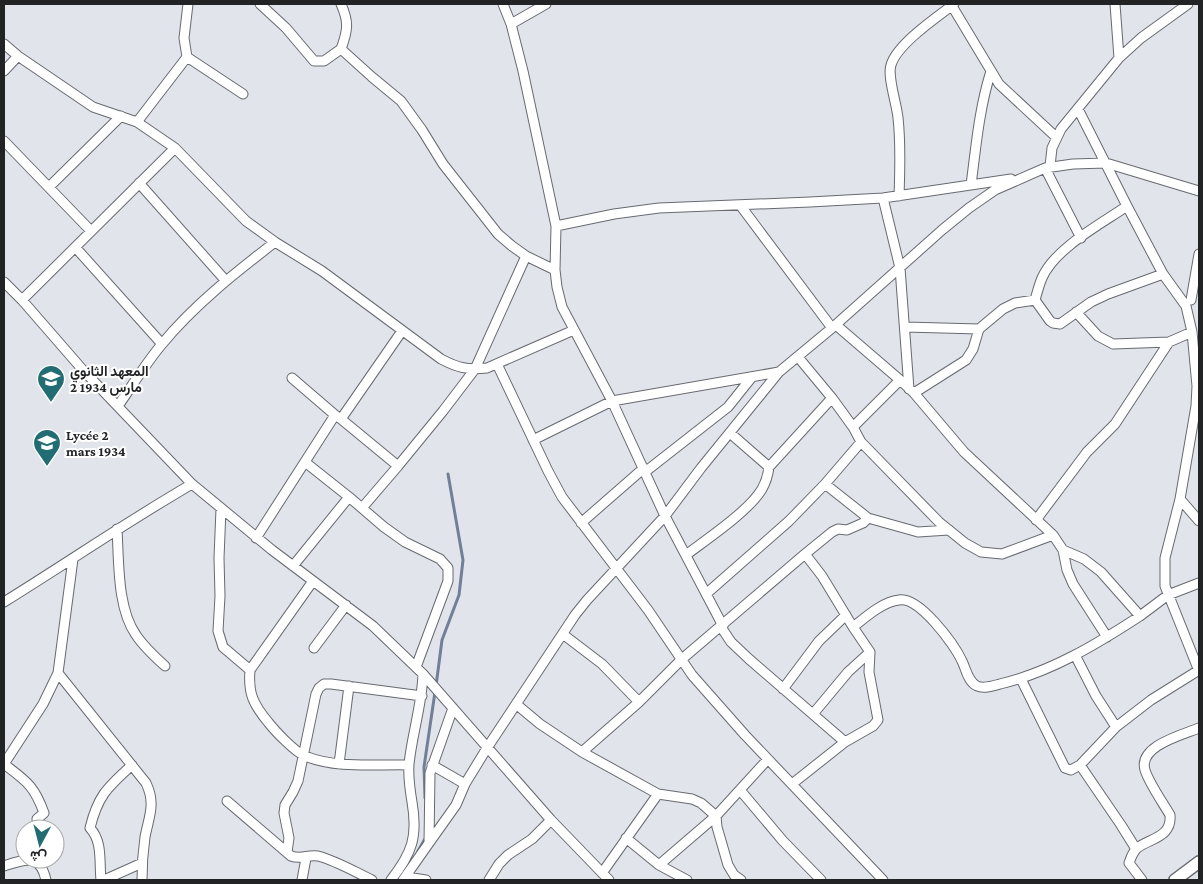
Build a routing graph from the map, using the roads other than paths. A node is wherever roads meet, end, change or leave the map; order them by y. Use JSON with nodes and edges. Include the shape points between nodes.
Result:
{"nodes":[{"id":1,"x":188,"y":4,"type":"edge"},
{"id":2,"x":260,"y":4,"type":"edge"},
{"id":3,"x":341,"y":4,"type":"edge"},
{"id":4,"x":503,"y":4,"type":"edge"},
{"id":5,"x":546,"y":4,"type":"edge"},
{"id":6,"x":1115,"y":4,"type":"edge"},
{"id":7,"x":1188,"y":4,"type":"edge"},
{"id":8,"x":953,"y":5,"type":"edge"},
{"id":9,"x":511,"y":24,"type":"junction"},
{"id":10,"x":4,"y":44,"type":"edge"},
{"id":11,"x":341,"y":48,"type":"junction"},
{"id":12,"x":18,"y":56,"type":"junction"},
{"id":13,"x":188,"y":57,"type":"junction"},
{"id":14,"x":1119,"y":58,"type":"junction"},
{"id":15,"x":4,"y":71,"type":"edge"},
{"id":16,"x":991,"y":71,"type":"junction"},
{"id":17,"x":243,"y":94,"type":"dead end"},
{"id":18,"x":1078,"y":109,"type":"junction"},
{"id":19,"x":122,"y":116,"type":"junction"},
{"id":20,"x":137,"y":122,"type":"junction"},
{"id":21,"x":1056,"y":137,"type":"junction"},
{"id":22,"x":4,"y":141,"type":"edge"},
{"id":23,"x":175,"y":148,"type":"junction"},
{"id":24,"x":1106,"y":163,"type":"junction"},
{"id":25,"x":1047,"y":167,"type":"junction"},
{"id":26,"x":1021,"y":178,"type":"junction"},
{"id":27,"x":139,"y":183,"type":"junction"},
{"id":28,"x":971,"y":185,"type":"junction"},
{"id":29,"x":49,"y":187,"type":"junction"},
{"id":30,"x":1199,"y":191,"type":"edge"},
{"id":31,"x":898,"y":196,"type":"junction"},
{"id":32,"x":882,"y":198,"type":"junction"},
{"id":33,"x":740,"y":205,"type":"junction"},
{"id":34,"x":1127,"y":206,"type":"junction"},
{"id":35,"x":556,"y":226,"type":"junction"},
{"id":36,"x":91,"y":231,"type":"junction"},
{"id":37,"x":1081,"y":238,"type":"junction"},
{"id":38,"x":275,"y":242,"type":"junction"},
{"id":39,"x":75,"y":248,"type":"junction"},
{"id":40,"x":1199,"y":254,"type":"edge"},
{"id":41,"x":526,"y":256,"type":"junction"},
{"id":42,"x":900,"y":268,"type":"junction"},
{"id":43,"x":554,"y":270,"type":"junction"},
{"id":44,"x":1163,"y":274,"type":"junction"},
{"id":45,"x":226,"y":281,"type":"junction"},
{"id":46,"x":4,"y":282,"type":"edge"},
{"id":47,"x":22,"y":300,"type":"junction"},
{"id":48,"x":1034,"y":300,"type":"junction"},
{"id":49,"x":1192,"y":301,"type":"edge"},
{"id":50,"x":1076,"y":312,"type":"junction"},
{"id":51,"x":834,"y":327,"type":"junction"},
{"id":52,"x":905,"y":327,"type":"junction"},
{"id":53,"x":978,"y":329,"type":"junction"},
{"id":54,"x":574,"y":330,"type":"junction"},
{"id":55,"x":402,"y":331,"type":"junction"},
{"id":56,"x":1192,"y":332,"type":"junction"},
{"id":57,"x":1170,"y":342,"type":"junction"},
{"id":58,"x":162,"y":344,"type":"junction"},
{"id":59,"x":798,"y":357,"type":"junction"},
{"id":60,"x":496,"y":364,"type":"junction"},
{"id":61,"x":475,"y":369,"type":"junction"},
{"id":62,"x":779,"y":372,"type":"junction"},
{"id":63,"x":752,"y":377,"type":"junction"},
{"id":64,"x":292,"y":378,"type":"dead end"},
{"id":65,"x":900,"y":380,"type":"junction"},
{"id":66,"x":912,"y":391,"type":"junction"},
{"id":67,"x":832,"y":398,"type":"junction"},
{"id":68,"x":612,"y":401,"type":"junction"},
{"id":69,"x":118,"y":406,"type":"junction"},
{"id":70,"x":338,"y":417,"type":"junction"},
{"id":71,"x":852,"y":427,"type":"junction"},
{"id":72,"x":730,"y":433,"type":"junction"},
{"id":73,"x":533,"y":440,"type":"junction"},
{"id":74,"x":861,"y":442,"type":"junction"},
{"id":75,"x":305,"y":462,"type":"junction"},
{"id":76,"x":398,"y":466,"type":"junction"},
{"id":77,"x":769,"y":467,"type":"junction"},
{"id":78,"x":645,"y":470,"type":"junction"},
{"id":79,"x":192,"y":484,"type":"junction"},
{"id":80,"x":825,"y":484,"type":"junction"},
{"id":81,"x":349,"y":497,"type":"junction"},
{"id":82,"x":1180,"y":499,"type":"junction"},
{"id":83,"x":362,"y":508,"type":"junction"},
{"id":84,"x":221,"y":509,"type":"junction"},
{"id":85,"x":665,"y":516,"type":"junction"},
{"id":86,"x":868,"y":518,"type":"junction"},
{"id":87,"x":1036,"y":520,"type":"junction"},
{"id":88,"x":1199,"y":521,"type":"edge"},
{"id":89,"x":581,"y":523,"type":"junction"},
{"id":90,"x":117,"y":529,"type":"junction"},
{"id":91,"x":949,"y":530,"type":"junction"},
{"id":92,"x":1053,"y":535,"type":"junction"},
{"id":93,"x":256,"y":538,"type":"junction"},
{"id":94,"x":1063,"y":550,"type":"junction"},
{"id":95,"x":805,"y":554,"type":"junction"},
{"id":96,"x":686,"y":556,"type":"junction"},
{"id":97,"x":73,"y":559,"type":"junction"},
{"id":98,"x":293,"y":566,"type":"junction"},
{"id":99,"x":618,"y":568,"type":"junction"},
{"id":100,"x":313,"y":580,"type":"junction"},
{"id":101,"x":1199,"y":583,"type":"edge"},
{"id":102,"x":706,"y":594,"type":"junction"},
{"id":103,"x":1168,"y":595,"type":"junction"},
{"id":104,"x":4,"y":602,"type":"edge"},
{"id":105,"x":346,"y":605,"type":"junction"},
{"id":106,"x":846,"y":615,"type":"junction"},
{"id":107,"x":1140,"y":616,"type":"junction"},
{"id":108,"x":722,"y":626,"type":"junction"},
{"id":109,"x":853,"y":627,"type":"junction"},
{"id":110,"x":564,"y":635,"type":"junction"},
{"id":111,"x":1107,"y":637,"type":"junction"},
{"id":112,"x":314,"y":648,"type":"dead end"},
{"id":113,"x":870,"y":652,"type":"junction"},
{"id":114,"x":1075,"y":654,"type":"junction"},
{"id":115,"x":682,"y":659,"type":"junction"},
{"id":116,"x":165,"y":666,"type":"dead end"},
{"id":117,"x":416,"y":667,"type":"junction"},
{"id":118,"x":250,"y":670,"type":"junction"},
{"id":119,"x":1199,"y":670,"type":"edge"},
{"id":120,"x":58,"y":673,"type":"junction"},
{"id":121,"x":423,"y":674,"type":"junction"},
{"id":122,"x":1021,"y":679,"type":"junction"},
{"id":123,"x":350,"y":686,"type":"junction"},
{"id":124,"x":783,"y":689,"type":"junction"},
{"id":125,"x":422,"y":696,"type":"junction"},
{"id":126,"x":639,"y":702,"type":"junction"},
{"id":127,"x":516,"y":704,"type":"junction"},
{"id":128,"x":451,"y":706,"type":"junction"},
{"id":129,"x":813,"y":714,"type":"junction"},
{"id":130,"x":1116,"y":727,"type":"junction"},
{"id":131,"x":1199,"y":728,"type":"edge"},
{"id":132,"x":845,"y":742,"type":"junction"},
{"id":133,"x":487,"y":748,"type":"junction"},
{"id":134,"x":582,"y":752,"type":"junction"},
{"id":135,"x":304,"y":756,"type":"junction"},
{"id":136,"x":768,"y":759,"type":"junction"},
{"id":137,"x":4,"y":764,"type":"edge"},
{"id":138,"x":339,"y":764,"type":"junction"},
{"id":139,"x":132,"y":765,"type":"junction"},
{"id":140,"x":409,"y":765,"type":"junction"},
{"id":141,"x":432,"y":765,"type":"junction"},
{"id":142,"x":1081,"y":767,"type":"junction"},
{"id":143,"x":465,"y":784,"type":"junction"},
{"id":144,"x":792,"y":784,"type":"junction"},
{"id":145,"x":740,"y":790,"type":"junction"},
{"id":146,"x":658,"y":794,"type":"junction"},
{"id":147,"x":227,"y":801,"type":"dead end"},
{"id":148,"x":716,"y":816,"type":"junction"},
{"id":149,"x":37,"y":819,"type":"edge"},
{"id":150,"x":551,"y":820,"type":"junction"},
{"id":151,"x":626,"y":838,"type":"junction"},
{"id":152,"x":430,"y":843,"type":"junction"},
{"id":153,"x":1136,"y":849,"type":"junction"},
{"id":154,"x":287,"y":852,"type":"junction"},
{"id":155,"x":306,"y":858,"type":"junction"},
{"id":156,"x":1199,"y":862,"type":"edge"},
{"id":157,"x":142,"y":863,"type":"junction"},
{"id":158,"x":659,"y":865,"type":"junction"},
{"id":159,"x":602,"y":873,"type":"junction"},
{"id":160,"x":405,"y":879,"type":"edge"},
{"id":161,"x":102,"y":880,"type":"edge"},
{"id":162,"x":142,"y":880,"type":"edge"},
{"id":163,"x":302,"y":880,"type":"edge"},
{"id":164,"x":372,"y":880,"type":"edge"},
{"id":165,"x":391,"y":880,"type":"edge"},
{"id":166,"x":426,"y":880,"type":"edge"},
{"id":167,"x":489,"y":880,"type":"edge"},
{"id":168,"x":609,"y":880,"type":"edge"},
{"id":169,"x":687,"y":880,"type":"edge"},
{"id":170,"x":741,"y":880,"type":"edge"},
{"id":171,"x":821,"y":880,"type":"edge"},
{"id":172,"x":882,"y":880,"type":"edge"},
{"id":173,"x":1142,"y":880,"type":"edge"},
{"id":174,"x":1175,"y":880,"type":"edge"}],
"edges":[{"from":1,"to":13,"type":"street","via":[[184,38]]},
{"from":2,"to":11,"type":"street","via":[[314,60],[324,61]]},
{"from":3,"to":11,"type":"street","via":[[347,28]]},
{"from":4,"to":9,"type":"street"},
{"from":5,"to":9,"type":"street"},
{"from":6,"to":14,"type":"street"},
{"from":7,"to":14,"type":"street"},
{"from":8,"to":16,"type":"street"},
{"from":8,"to":31,"type":"street","via":[[906,43],[891,65],[900,136]]},
{"from":9,"to":35,"type":"street"},
{"from":10,"to":12,"type":"street"},
{"from":11,"to":41,"type":"street","via":[[402,100],[443,164],[485,219]]},
{"from":12,"to":15,"type":"street"},
{"from":12,"to":19,"type":"street","via":[[86,103]]},
{"from":13,"to":17,"type":"street"},
{"from":13,"to":20,"type":"street"},
{"from":14,"to":18,"type":"street"},
{"from":16,"to":21,"type":"street","via":[[1009,95]]},
{"from":16,"to":28,"type":"street","via":[[979,117]]},
{"from":18,"to":21,"type":"street"},
{"from":18,"to":24,"type":"street"},
{"from":19,"to":20,"type":"street"},
{"from":19,"to":29,"type":"street"},
{"from":20,"to":23,"type":"street"},
{"from":21,"to":25,"type":"street"},
{"from":22,"to":29,"type":"street"},
{"from":23,"to":27,"type":"street"},
{"from":23,"to":38,"type":"street","via":[[246,221]]},
{"from":24,"to":25,"type":"street"},
{"from":24,"to":30,"type":"street"},
{"from":24,"to":34,"type":"street"},
{"from":25,"to":26,"type":"street"},
{"from":25,"to":37,"type":"street"},
{"from":26,"to":28,"type":"street"},
{"from":26,"to":42,"type":"street","via":[[995,190],[969,208]]},
{"from":27,"to":36,"type":"street"},
{"from":27,"to":45,"type":"street"},
{"from":28,"to":31,"type":"street"},
{"from":29,"to":36,"type":"street"},
{"from":31,"to":32,"type":"street"},
{"from":32,"to":33,"type":"street"},
{"from":32,"to":42,"type":"street"},
{"from":33,"to":35,"type":"street","via":[[659,208]]},
{"from":33,"to":51,"type":"street"},
{"from":34,"to":37,"type":"street"},
{"from":34,"to":44,"type":"street"},
{"from":35,"to":43,"type":"street"},
{"from":36,"to":39,"type":"street"},
{"from":37,"to":48,"type":"street","via":[[1050,265]]},
{"from":38,"to":45,"type":"street"},
{"from":38,"to":55,"type":"street","via":[[322,271]]},
{"from":39,"to":47,"type":"street"},
{"from":39,"to":58,"type":"street"},
{"from":40,"to":49,"type":"street"},
{"from":41,"to":43,"type":"street"},
{"from":41,"to":61,"type":"street"},
{"from":42,"to":51,"type":"street"},
{"from":42,"to":52,"type":"street"},
{"from":43,"to":54,"type":"street","via":[[562,308]]},
{"from":44,"to":49,"type":"street"},
{"from":44,"to":50,"type":"street","via":[[1108,294]]},
{"from":45,"to":58,"type":"street"},
{"from":46,"to":47,"type":"street"},
{"from":47,"to":69,"type":"street"},
{"from":48,"to":50,"type":"street","via":[[1052,323],[1060,324]]},
{"from":48,"to":53,"type":"street","via":[[1009,306]]},
{"from":49,"to":56,"type":"street"},
{"from":50,"to":57,"type":"street","via":[[1098,336],[1113,344]]},
{"from":51,"to":59,"type":"street"},
{"from":51,"to":65,"type":"street"},
{"from":52,"to":53,"type":"street"},
{"from":52,"to":66,"type":"street"},
{"from":53,"to":66,"type":"street","via":[[973,349],[966,360]]},
{"from":54,"to":60,"type":"street"},
{"from":54,"to":68,"type":"street"},
{"from":55,"to":61,"type":"street","via":[[449,363]]},
{"from":55,"to":70,"type":"street"},
{"from":56,"to":57,"type":"street"},
{"from":56,"to":82,"type":"street","via":[[1196,406]]},
{"from":57,"to":87,"type":"street","via":[[1115,424],[1087,452]]},
{"from":58,"to":69,"type":"street"},
{"from":59,"to":62,"type":"street"},
{"from":59,"to":67,"type":"street"},
{"from":60,"to":61,"type":"street"},
{"from":60,"to":73,"type":"street"},
{"from":61,"to":76,"type":"street"},
{"from":62,"to":63,"type":"street"},
{"from":62,"to":72,"type":"street"},
{"from":63,"to":68,"type":"street"},
{"from":63,"to":78,"type":"street","via":[[728,407]]},
{"from":64,"to":70,"type":"street"},
{"from":65,"to":66,"type":"street"},
{"from":65,"to":71,"type":"street"},
{"from":66,"to":87,"type":"street","via":[[964,452]]},
{"from":67,"to":71,"type":"street"},
{"from":67,"to":77,"type":"street"},
{"from":68,"to":73,"type":"street"},
{"from":68,"to":78,"type":"street"},
{"from":69,"to":79,"type":"street"},
{"from":70,"to":75,"type":"street"},
{"from":70,"to":76,"type":"street"},
{"from":71,"to":74,"type":"street"},
{"from":72,"to":77,"type":"street"},
{"from":72,"to":85,"type":"street"},
{"from":73,"to":89,"type":"street","via":[[562,497]]},
{"from":74,"to":80,"type":"street"},
{"from":74,"to":91,"type":"street"},
{"from":75,"to":81,"type":"street"},
{"from":75,"to":93,"type":"street"},
{"from":76,"to":83,"type":"street"},
{"from":77,"to":96,"type":"street","via":[[762,490]]},
{"from":78,"to":85,"type":"street"},
{"from":78,"to":89,"type":"street"},
{"from":79,"to":84,"type":"street"},
{"from":79,"to":90,"type":"street"},
{"from":80,"to":86,"type":"street"},
{"from":80,"to":102,"type":"street"},
{"from":81,"to":83,"type":"street"},
{"from":81,"to":98,"type":"street"},
{"from":82,"to":88,"type":"street"},
{"from":82,"to":103,"type":"street","via":[[1165,558],[1164,586]]},
{"from":83,"to":117,"type":"street","via":[[405,542],[440,559],[448,568],[448,581]]},
{"from":84,"to":93,"type":"street"},
{"from":84,"to":118,"type":"street","via":[[218,631],[223,647]]},
{"from":85,"to":96,"type":"street"},
{"from":85,"to":99,"type":"street"},
{"from":86,"to":91,"type":"street","via":[[918,532]]},
{"from":86,"to":95,"type":"street","via":[[848,530],[832,532]]},
{"from":87,"to":92,"type":"street"},
{"from":89,"to":99,"type":"street"},
{"from":90,"to":97,"type":"street"},
{"from":90,"to":116,"type":"street","via":[[122,597],[130,624],[136,636]]},
{"from":91,"to":92,"type":"street","via":[[981,552],[1002,554]]},
{"from":92,"to":94,"type":"street"},
{"from":93,"to":98,"type":"street"},
{"from":94,"to":107,"type":"street","via":[[1092,564]]},
{"from":94,"to":111,"type":"street","via":[[1073,584]]},
{"from":95,"to":106,"type":"street"},
{"from":95,"to":108,"type":"street"},
{"from":96,"to":102,"type":"street"},
{"from":97,"to":104,"type":"street"},
{"from":97,"to":120,"type":"street"},
{"from":98,"to":100,"type":"street"},
{"from":99,"to":110,"type":"street","via":[[587,600]]},
{"from":99,"to":115,"type":"street"},
{"from":100,"to":105,"type":"street"},
{"from":100,"to":118,"type":"street"},
{"from":101,"to":103,"type":"street"},
{"from":102,"to":108,"type":"street"},
{"from":103,"to":107,"type":"street"},
{"from":103,"to":119,"type":"street"},
{"from":105,"to":112,"type":"street"},
{"from":105,"to":117,"type":"street"},
{"from":106,"to":109,"type":"street"},
{"from":106,"to":124,"type":"street","via":[[820,641]]},
{"from":107,"to":111,"type":"street"},
{"from":108,"to":115,"type":"street"},
{"from":108,"to":124,"type":"street","via":[[731,642]]},
{"from":109,"to":113,"type":"street"},
{"from":109,"to":122,"type":"street","via":[[869,614],[904,599],[924,612],[948,637],[976,686],[991,687]]},
{"from":110,"to":126,"type":"street","via":[[602,664]]},
{"from":110,"to":127,"type":"street"},
{"from":111,"to":114,"type":"street"},
{"from":113,"to":129,"type":"street","via":[[848,672]]},
{"from":113,"to":132,"type":"street","via":[[869,672],[878,720]]},
{"from":114,"to":122,"type":"street"},
{"from":114,"to":130,"type":"street"},
{"from":115,"to":126,"type":"street"},
{"from":115,"to":136,"type":"street","via":[[703,689]]},
{"from":117,"to":121,"type":"street"},
{"from":118,"to":135,"type":"street","via":[[251,698],[261,714]]},
{"from":119,"to":130,"type":"street"},
{"from":120,"to":137,"type":"street","via":[[43,704]]},
{"from":120,"to":139,"type":"street"},
{"from":121,"to":125,"type":"street"},
{"from":121,"to":128,"type":"street"},
{"from":122,"to":142,"type":"street","via":[[1064,768]]},
{"from":123,"to":125,"type":"street"},
{"from":123,"to":135,"type":"street","via":[[324,684],[319,688]]},
{"from":123,"to":138,"type":"street"},
{"from":124,"to":129,"type":"street"},
{"from":125,"to":140,"type":"street"},
{"from":126,"to":134,"type":"street"},
{"from":127,"to":133,"type":"street"},
{"from":127,"to":134,"type":"street"},
{"from":128,"to":133,"type":"street"},
{"from":128,"to":141,"type":"street"},
{"from":129,"to":132,"type":"street"},
{"from":130,"to":142,"type":"street"},
{"from":131,"to":153,"type":"street","via":[[1156,746],[1147,754],[1145,770],[1170,821],[1162,835]]},
{"from":132,"to":144,"type":"street"},
{"from":133,"to":143,"type":"street"},
{"from":133,"to":150,"type":"street"},
{"from":134,"to":146,"type":"street"},
{"from":135,"to":138,"type":"street"},
{"from":135,"to":154,"type":"street","via":[[298,781],[285,805],[289,838]]},
{"from":136,"to":144,"type":"street"},
{"from":136,"to":145,"type":"street"},
{"from":137,"to":149,"type":"street","via":[[28,783],[37,795],[44,812]]},
{"from":138,"to":140,"type":"street"},
{"from":139,"to":157,"type":"street","via":[[151,793]]},
{"from":139,"to":161,"type":"street","via":[[110,785],[98,801],[93,815],[90,828],[100,844]]},
{"from":140,"to":165,"type":"street","via":[[413,838],[403,864]]},
{"from":141,"to":143,"type":"street"},
{"from":141,"to":152,"type":"street"},
{"from":142,"to":153,"type":"street"},
{"from":143,"to":152,"type":"street","via":[[456,805]]},
{"from":144,"to":172,"type":"street"},
{"from":145,"to":148,"type":"street"},
{"from":145,"to":171,"type":"street"},
{"from":146,"to":148,"type":"street","via":[[692,799]]},
{"from":146,"to":151,"type":"street"},
{"from":147,"to":154,"type":"street"},
{"from":148,"to":158,"type":"street"},
{"from":148,"to":170,"type":"street","via":[[728,865]]},
{"from":150,"to":159,"type":"street"},
{"from":150,"to":167,"type":"street","via":[[532,839],[508,855]]},
{"from":151,"to":158,"type":"street"},
{"from":151,"to":159,"type":"street"},
{"from":152,"to":160,"type":"street"},
{"from":153,"to":173,"type":"street","via":[[1129,862]]},
{"from":154,"to":155,"type":"street","via":[[298,859]]},
{"from":155,"to":163,"type":"street"},
{"from":155,"to":164,"type":"street","via":[[318,856]]},
{"from":156,"to":174,"type":"street"},
{"from":157,"to":161,"type":"street"},
{"from":157,"to":162,"type":"street"},
{"from":158,"to":169,"type":"street"},
{"from":159,"to":168,"type":"street"},
{"from":160,"to":166,"type":"street"}]}
